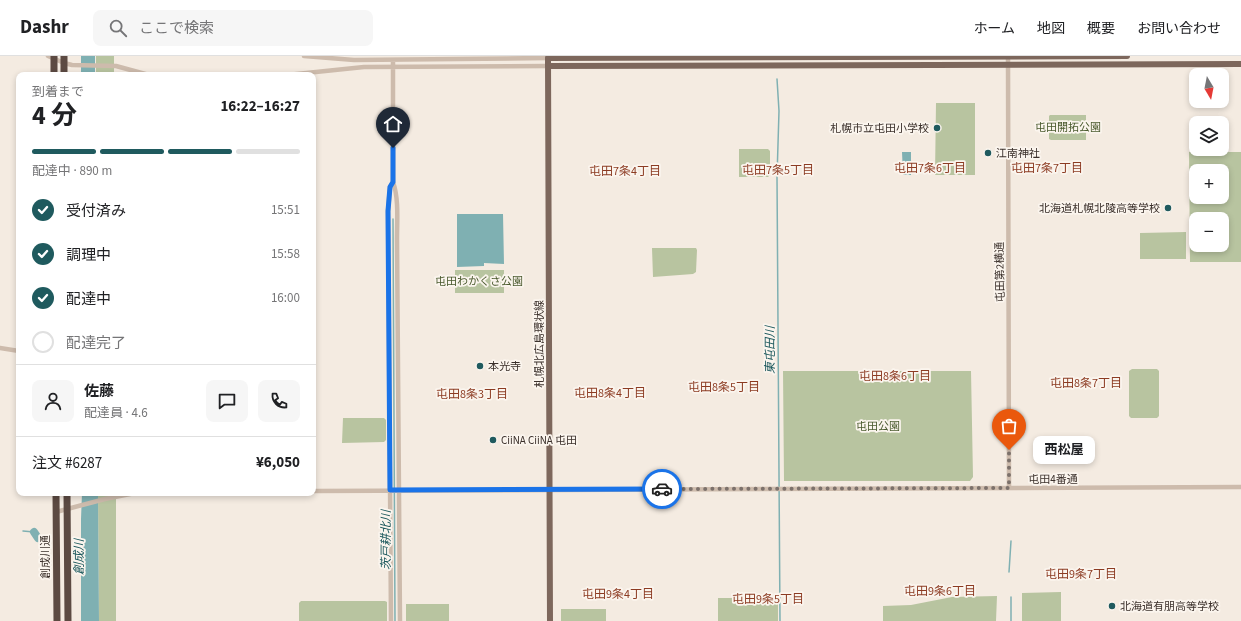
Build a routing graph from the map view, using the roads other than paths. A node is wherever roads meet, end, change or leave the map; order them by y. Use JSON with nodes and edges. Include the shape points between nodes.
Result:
{"nodes":[{"id":1,"x":304,"y":56,"type":"edge"},
{"id":2,"x":1008,"y":56,"type":"edge"},
{"id":3,"x":1127,"y":56,"type":"edge"},
{"id":4,"x":52,"y":57,"type":"edge"},
{"id":5,"x":548,"y":57,"type":"edge"},
{"id":6,"x":64,"y":59,"type":"edge"},
{"id":7,"x":393,"y":60,"type":"junction"},
{"id":8,"x":1241,"y":64,"type":"edge"},
{"id":9,"x":1008,"y":65,"type":"junction"},
{"id":10,"x":548,"y":66,"type":"junction"},
{"id":11,"x":393,"y":67,"type":"junction"},
{"id":12,"x":54,"y":72,"type":"edge"},
{"id":13,"x":64,"y":72,"type":"edge"},
{"id":14,"x":138,"y":72,"type":"edge"},
{"id":15,"x":315,"y":72,"type":"edge"},
{"id":16,"x":393,"y":182,"type":"junction"},
{"id":17,"x":0,"y":348,"type":"edge"},
{"id":18,"x":16,"y":351,"type":"edge"},
{"id":19,"x":1241,"y":487,"type":"edge"},
{"id":20,"x":1009,"y":488,"type":"junction"},
{"id":21,"x":394,"y":490,"type":"junction"},
{"id":22,"x":549,"y":490,"type":"junction"},
{"id":23,"x":316,"y":491,"type":"edge"},
{"id":24,"x":56,"y":496,"type":"edge"},
{"id":25,"x":68,"y":496,"type":"edge"},
{"id":26,"x":120,"y":496,"type":"edge"},
{"id":27,"x":68,"y":509,"type":"junction"},
{"id":28,"x":56,"y":512,"type":"junction"},
{"id":29,"x":57,"y":621,"type":"edge"},
{"id":30,"x":68,"y":621,"type":"edge"},
{"id":31,"x":391,"y":621,"type":"edge"},
{"id":32,"x":400,"y":621,"type":"edge"},
{"id":33,"x":550,"y":621,"type":"edge"}],
"edges":[{"from":1,"to":7,"type":"street"},
{"from":2,"to":3,"type":"main road"},
{"from":2,"to":5,"type":"main road"},
{"from":2,"to":9,"type":"street","name":"屯田第2横通"},
{"from":4,"to":6,"type":"street"},
{"from":4,"to":12,"type":"highway"},
{"from":5,"to":7,"type":"street"},
{"from":5,"to":10,"type":"main road","name":"札幌北広島環状線"},
{"from":6,"to":13,"type":"highway"},
{"from":6,"to":14,"type":"street","via":[[77,65],[116,66]]},
{"from":7,"to":11,"type":"street"},
{"from":8,"to":9,"type":"main road"},
{"from":9,"to":10,"type":"main road"},
{"from":9,"to":20,"type":"street","name":"屯田第2横通"},
{"from":10,"to":11,"type":"street"},
{"from":10,"to":22,"type":"main road","name":"札幌北広島環状線"},
{"from":11,"to":15,"type":"street"},
{"from":11,"to":16,"type":"street"},
{"from":16,"to":21,"type":"street","via":[[397,211]]},
{"from":16,"to":21,"type":"street","via":[[390,187],[388,211]]},
{"from":17,"to":18,"type":"street"},
{"from":19,"to":20,"type":"street","name":"屯田4番通"},
{"from":20,"to":22,"type":"street","name":"屯田4番通"},
{"from":21,"to":22,"type":"street","name":"屯田4番通"},
{"from":21,"to":23,"type":"street","name":"屯田4番通"},
{"from":21,"to":31,"type":"street"},
{"from":21,"to":32,"type":"street"},
{"from":22,"to":33,"type":"main road","name":"札幌北広島環状線"},
{"from":24,"to":28,"type":"highway","name":"創成川通"},
{"from":25,"to":27,"type":"highway","name":"創成川通"},
{"from":26,"to":27,"type":"street"},
{"from":27,"to":28,"type":"street"},
{"from":27,"to":30,"type":"highway","name":"創成川通"},
{"from":28,"to":29,"type":"highway","name":"創成川通"}]}
